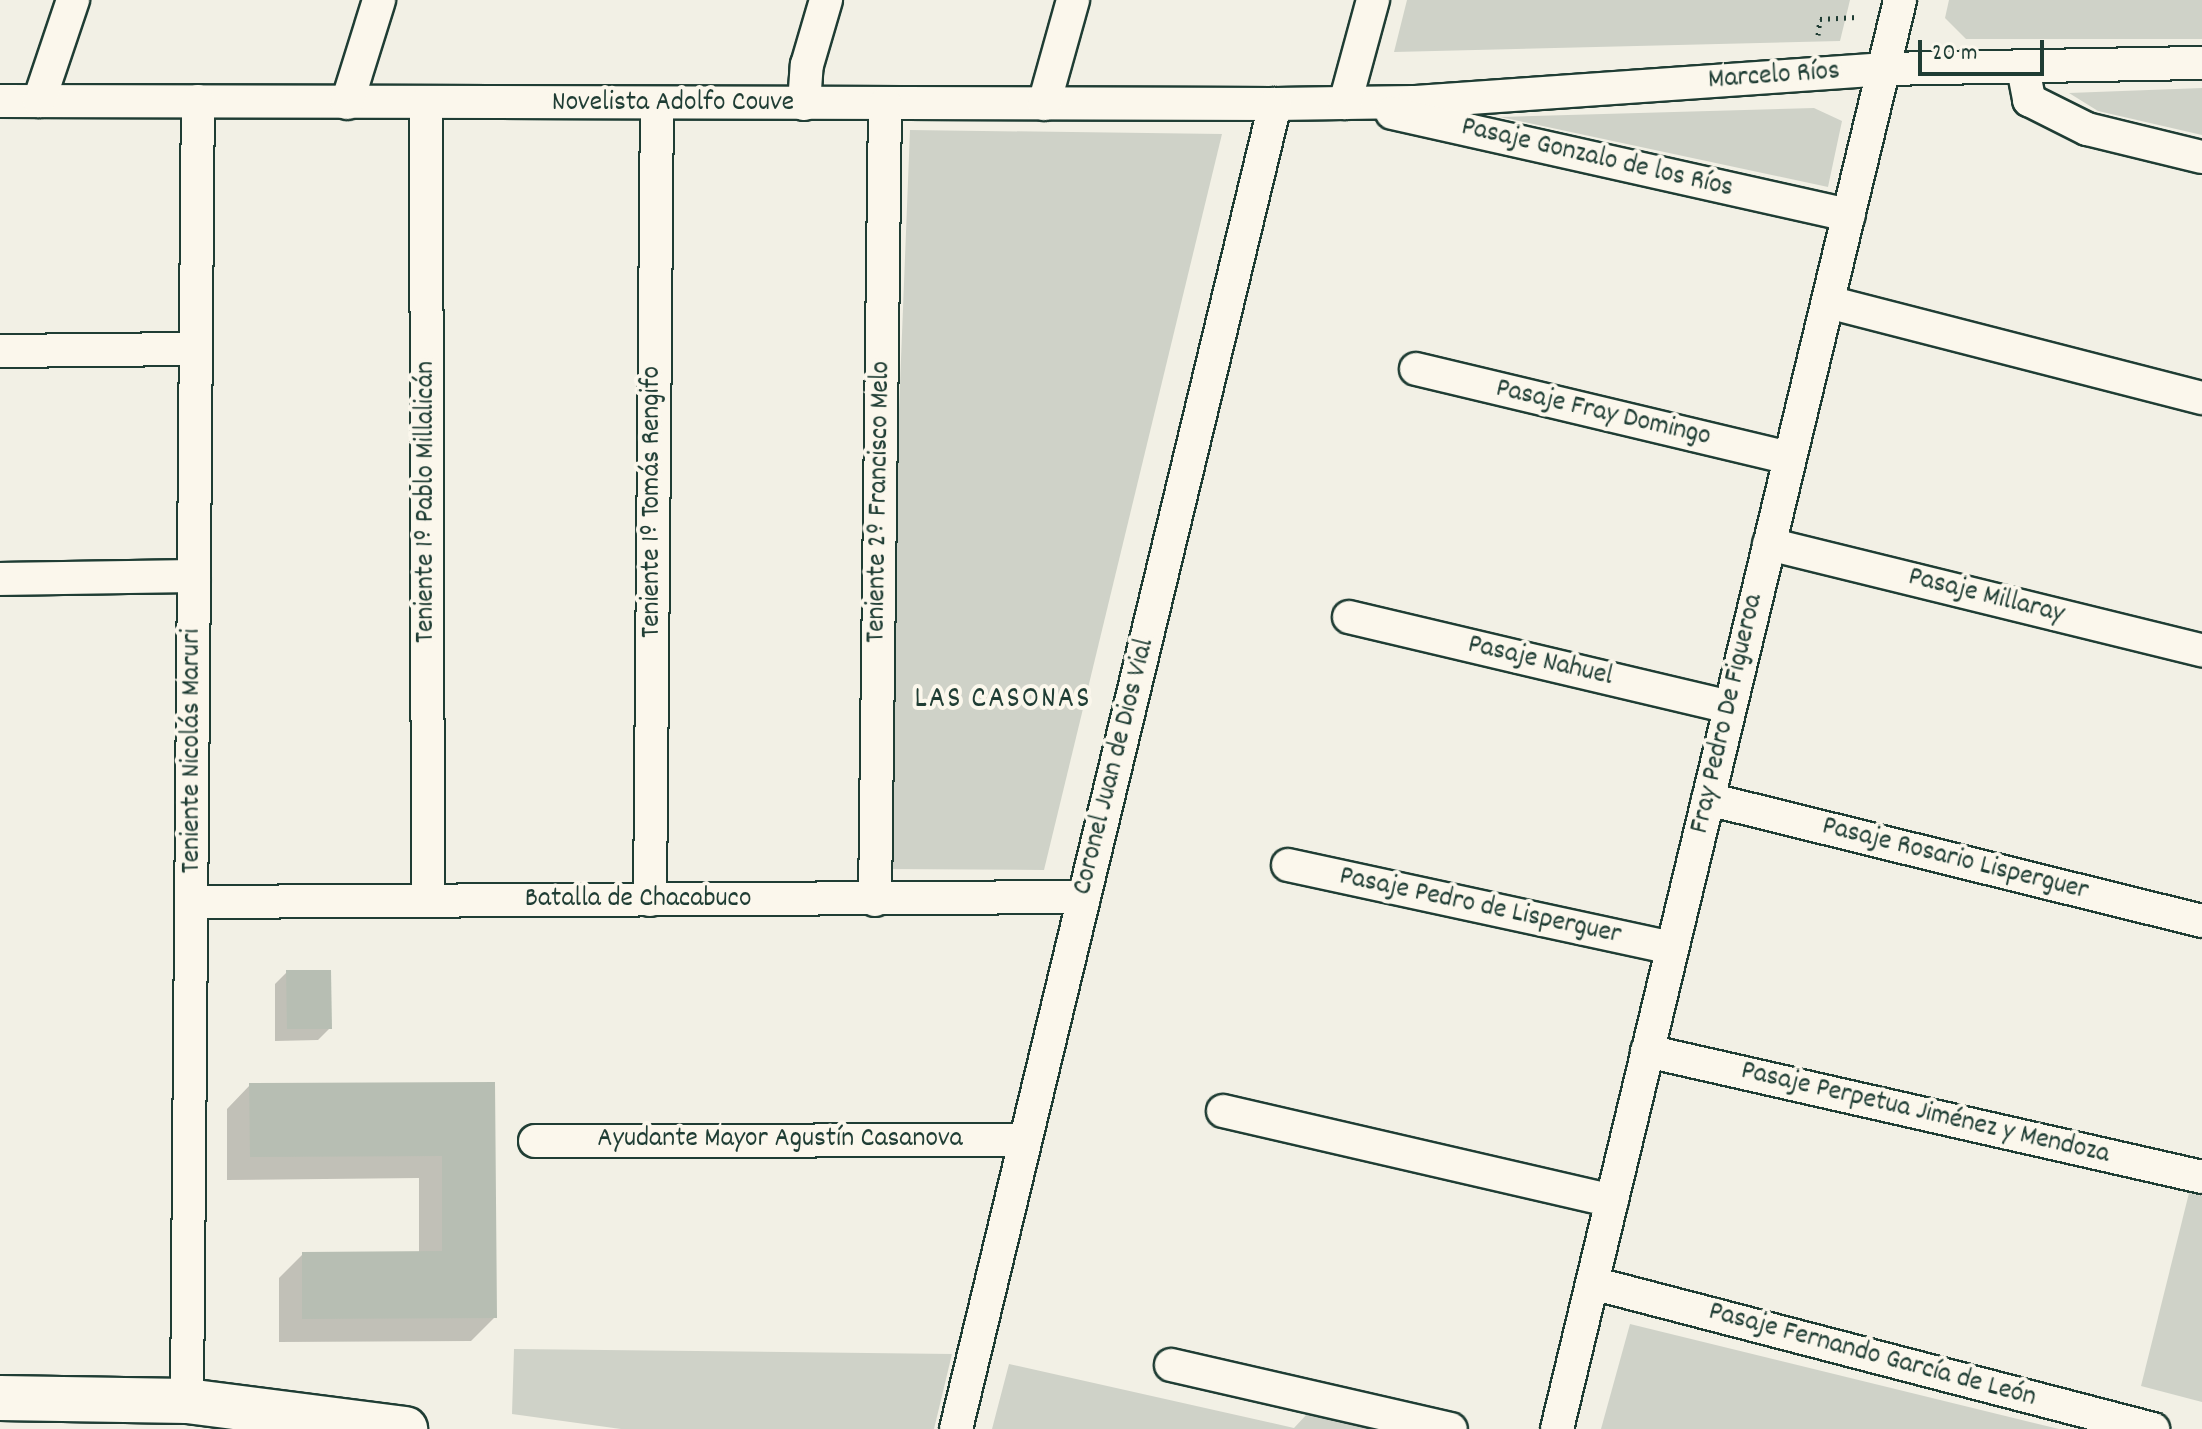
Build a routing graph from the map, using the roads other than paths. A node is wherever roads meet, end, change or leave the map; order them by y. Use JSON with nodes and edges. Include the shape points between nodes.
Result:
{"nodes":[{"id":1,"x":73,"y":0,"type":"edge"},
{"id":2,"x":379,"y":0,"type":"edge"},
{"id":3,"x":826,"y":0,"type":"edge"},
{"id":4,"x":1073,"y":0,"type":"edge"},
{"id":5,"x":1373,"y":0,"type":"edge"},
{"id":6,"x":1900,"y":0,"type":"edge"},
{"id":7,"x":2202,"y":63,"type":"edge"},
{"id":8,"x":2023,"y":68,"type":"junction"},
{"id":9,"x":1884,"y":69,"type":"junction"},
{"id":10,"x":0,"y":101,"type":"edge"},
{"id":11,"x":39,"y":101,"type":"junction"},
{"id":12,"x":198,"y":101,"type":"junction"},
{"id":13,"x":347,"y":103,"type":"junction"},
{"id":14,"x":426,"y":103,"type":"junction"},
{"id":15,"x":1345,"y":103,"type":"junction"},
{"id":16,"x":657,"y":104,"type":"junction"},
{"id":17,"x":804,"y":104,"type":"junction"},
{"id":18,"x":885,"y":104,"type":"junction"},
{"id":19,"x":1044,"y":104,"type":"junction"},
{"id":20,"x":1275,"y":104,"type":"junction"},
{"id":21,"x":2202,"y":157,"type":"edge"},
{"id":22,"x":1849,"y":215,"type":"junction"},
{"id":23,"x":1828,"y":302,"type":"junction"},
{"id":24,"x":195,"y":349,"type":"junction"},
{"id":25,"x":0,"y":351,"type":"edge"},
{"id":26,"x":1416,"y":369,"type":"dead end"},
{"id":27,"x":2202,"y":398,"type":"edge"},
{"id":28,"x":1790,"y":458,"type":"junction"},
{"id":29,"x":1769,"y":544,"type":"junction"},
{"id":30,"x":194,"y":576,"type":"junction"},
{"id":31,"x":0,"y":579,"type":"edge"},
{"id":32,"x":1349,"y":617,"type":"dead end"},
{"id":33,"x":2202,"y":650,"type":"edge"},
{"id":34,"x":1730,"y":707,"type":"junction"},
{"id":35,"x":1708,"y":799,"type":"junction"},
{"id":36,"x":1288,"y":865,"type":"dead end"},
{"id":37,"x":1084,"y":897,"type":"junction"},
{"id":38,"x":650,"y":900,"type":"junction"},
{"id":39,"x":875,"y":900,"type":"junction"},
{"id":40,"x":428,"y":901,"type":"junction"},
{"id":41,"x":191,"y":902,"type":"junction"},
{"id":42,"x":2202,"y":921,"type":"edge"},
{"id":43,"x":1672,"y":948,"type":"junction"},
{"id":44,"x":1647,"y":1051,"type":"junction"},
{"id":45,"x":1223,"y":1111,"type":"dead end"},
{"id":46,"x":1025,"y":1140,"type":"junction"},
{"id":47,"x":535,"y":1141,"type":"dead end"},
{"id":48,"x":2202,"y":1177,"type":"edge"},
{"id":49,"x":1612,"y":1201,"type":"junction"},
{"id":50,"x":1592,"y":1283,"type":"junction"},
{"id":51,"x":1171,"y":1365,"type":"dead end"},
{"id":52,"x":0,"y":1398,"type":"edge"},
{"id":53,"x":187,"y":1401,"type":"junction"},
{"id":54,"x":405,"y":1429,"type":"edge"},
{"id":55,"x":956,"y":1429,"type":"edge"},
{"id":56,"x":1451,"y":1429,"type":"edge"},
{"id":57,"x":1557,"y":1429,"type":"edge"},
{"id":58,"x":2153,"y":1429,"type":"edge"}],
"edges":[{"from":1,"to":11,"type":"street"},
{"from":2,"to":13,"type":"street"},
{"from":3,"to":17,"type":"street","via":[[807,65]]},
{"from":4,"to":19,"type":"street"},
{"from":5,"to":15,"type":"street"},
{"from":6,"to":9,"type":"street","name":"Fray Pedro De Figueroa"},
{"from":7,"to":8,"type":"street","name":"Marcelo Ríos"},
{"from":8,"to":9,"type":"street","name":"Marcelo Ríos"},
{"from":8,"to":21,"type":"street","via":[[2029,100],[2087,129]]},
{"from":9,"to":15,"type":"street","name":"Marcelo Ríos"},
{"from":9,"to":22,"type":"street","name":"Fray Pedro De Figueroa"},
{"from":10,"to":11,"type":"street","name":"Novelista Adolfo Couve"},
{"from":11,"to":12,"type":"street","name":"Novelista Adolfo Couve"},
{"from":12,"to":13,"type":"street","name":"Novelista Adolfo Couve"},
{"from":12,"to":24,"type":"street","name":"Teniente Nicolás Maruri"},
{"from":13,"to":14,"type":"street","name":"Novelista Adolfo Couve"},
{"from":14,"to":16,"type":"street","name":"Novelista Adolfo Couve"},
{"from":14,"to":40,"type":"street","name":"Teniente 1º Pablo Millalicán"},
{"from":15,"to":20,"type":"street","name":"Novelista Adolfo Couve"},
{"from":15,"to":22,"type":"street","name":"Pasaje Gonzalo de los Ríos"},
{"from":16,"to":17,"type":"street","name":"Novelista Adolfo Couve"},
{"from":16,"to":38,"type":"street","name":"Teniente 1º Tomás Rengifo"},
{"from":17,"to":18,"type":"street","name":"Novelista Adolfo Couve"},
{"from":18,"to":19,"type":"street","name":"Novelista Adolfo Couve"},
{"from":18,"to":39,"type":"street","name":"Teniente 2º Francisco Melo"},
{"from":19,"to":20,"type":"street","name":"Novelista Adolfo Couve"},
{"from":20,"to":37,"type":"street","name":"Coronel Juan de Dios Vial"},
{"from":22,"to":23,"type":"street","name":"Fray Pedro De Figueroa"},
{"from":23,"to":27,"type":"street"},
{"from":23,"to":28,"type":"street","name":"Fray Pedro De Figueroa"},
{"from":24,"to":25,"type":"street"},
{"from":24,"to":30,"type":"street","name":"Teniente Nicolás Maruri"},
{"from":26,"to":28,"type":"street","name":"Pasaje Fray Domingo"},
{"from":28,"to":29,"type":"street","name":"Fray Pedro De Figueroa"},
{"from":29,"to":33,"type":"street","name":"Pasaje Millaray"},
{"from":29,"to":34,"type":"street","name":"Fray Pedro De Figueroa"},
{"from":30,"to":31,"type":"street"},
{"from":30,"to":41,"type":"street","name":"Teniente Nicolás Maruri"},
{"from":32,"to":34,"type":"street","name":"Pasaje Nahuel"},
{"from":34,"to":35,"type":"street","name":"Fray Pedro De Figueroa"},
{"from":35,"to":42,"type":"street","name":"Pasaje Rosario Lisperguer"},
{"from":35,"to":43,"type":"street","name":"Fray Pedro De Figueroa"},
{"from":36,"to":43,"type":"street","name":"Pasaje Pedro de Lisperguer"},
{"from":37,"to":39,"type":"street","name":"Batalla de Chacabuco"},
{"from":37,"to":46,"type":"street","name":"Coronel Juan de Dios Vial"},
{"from":38,"to":39,"type":"street","name":"Batalla de Chacabuco"},
{"from":38,"to":40,"type":"street","name":"Batalla de Chacabuco"},
{"from":40,"to":41,"type":"street","name":"Batalla de Chacabuco"},
{"from":41,"to":53,"type":"street","name":"Teniente Nicolás Maruri"},
{"from":43,"to":44,"type":"street","name":"Fray Pedro De Figueroa"},
{"from":44,"to":48,"type":"street","name":"Pasaje Perpetua Jiménez y Mendoza"},
{"from":44,"to":49,"type":"street","name":"Fray Pedro De Figueroa"},
{"from":45,"to":49,"type":"street"},
{"from":46,"to":47,"type":"street","name":"Ayudante Mayor Agustín Casanova"},
{"from":46,"to":55,"type":"street","name":"Coronel Juan de Dios Vial"},
{"from":49,"to":50,"type":"street","name":"Fray Pedro De Figueroa"},
{"from":50,"to":57,"type":"street","name":"Fray Pedro De Figueroa"},
{"from":50,"to":58,"type":"street","name":"Pasaje Fernando García de León"},
{"from":51,"to":56,"type":"street"},
{"from":52,"to":53,"type":"street"},
{"from":53,"to":54,"type":"street"}]}
